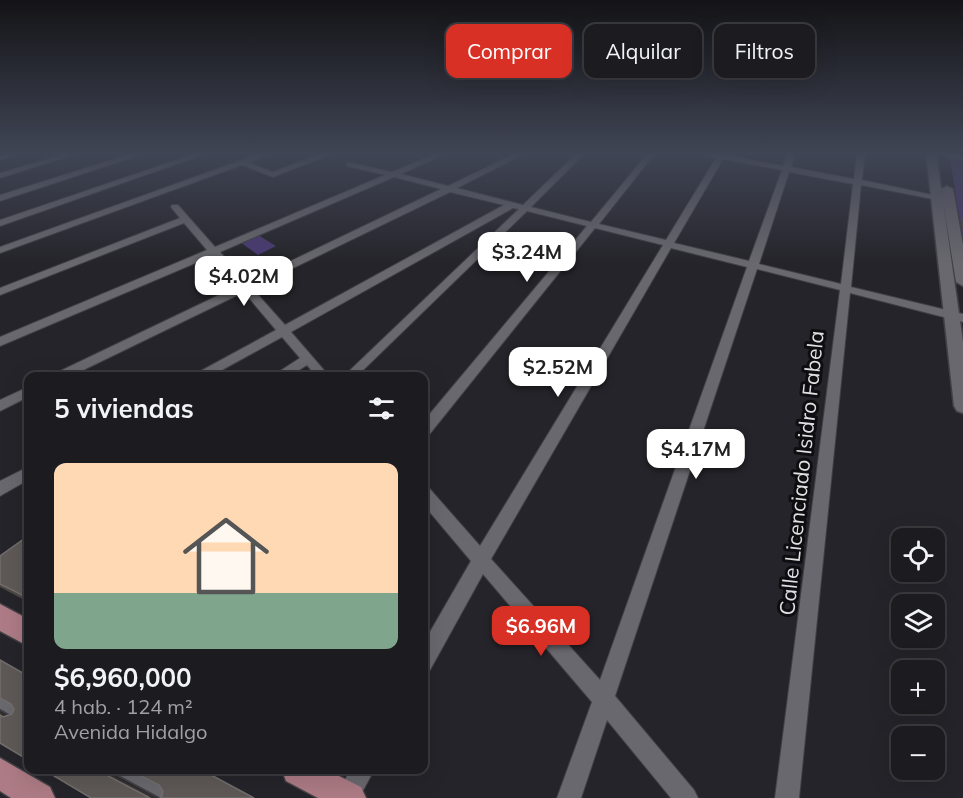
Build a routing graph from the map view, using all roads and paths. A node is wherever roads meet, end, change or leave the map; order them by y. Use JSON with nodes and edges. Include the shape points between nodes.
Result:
{"nodes":[{"id":1,"x":26,"y":189,"type":"edge"},
{"id":2,"x":161,"y":189,"type":"edge"},
{"id":3,"x":162,"y":189,"type":"joint"},
{"id":4,"x":357,"y":189,"type":"edge"},
{"id":5,"x":448,"y":189,"type":"joint"},
{"id":6,"x":545,"y":189,"type":"edge"},
{"id":7,"x":622,"y":189,"type":"edge"},
{"id":8,"x":701,"y":189,"type":"edge"},
{"id":9,"x":780,"y":189,"type":"edge"},
{"id":10,"x":856,"y":189,"type":"edge"},
{"id":11,"x":895,"y":189,"type":"edge"},
{"id":12,"x":940,"y":189,"type":"edge"},
{"id":13,"x":943,"y":189,"type":"edge"},
{"id":14,"x":0,"y":198,"type":"edge"},
{"id":15,"x":942,"y":198,"type":"junction"},
{"id":16,"x":511,"y":205,"type":"junction"},
{"id":17,"x":526,"y":208,"type":"junction"},
{"id":18,"x":957,"y":215,"type":"edge"},
{"id":19,"x":187,"y":219,"type":"junction"},
{"id":20,"x":0,"y":223,"type":"edge"},
{"id":21,"x":593,"y":225,"type":"junction"},
{"id":22,"x":668,"y":244,"type":"junction"},
{"id":23,"x":0,"y":250,"type":"edge"},
{"id":24,"x":214,"y":250,"type":"junction"},
{"id":25,"x":752,"y":265,"type":"junction"},
{"id":26,"x":963,"y":282,"type":"edge"},
{"id":27,"x":247,"y":288,"type":"junction"},
{"id":28,"x":844,"y":288,"type":"junction"},
{"id":29,"x":0,"y":292,"type":"edge"},
{"id":30,"x":957,"y":316,"type":"edge"},
{"id":31,"x":284,"y":331,"type":"junction"},
{"id":32,"x":0,"y":342,"type":"edge"},
{"id":33,"x":307,"y":359,"type":"junction"},
{"id":34,"x":69,"y":372,"type":"edge"},
{"id":35,"x":209,"y":372,"type":"edge"},
{"id":36,"x":288,"y":372,"type":"edge"},
{"id":37,"x":319,"y":372,"type":"edge"},
{"id":38,"x":354,"y":372,"type":"edge"},
{"id":39,"x":24,"y":394,"type":"edge"},
{"id":40,"x":0,"y":406,"type":"edge"},
{"id":41,"x":963,"y":406,"type":"edge"},
{"id":42,"x":428,"y":426,"type":"edge"},
{"id":43,"x":24,"y":475,"type":"edge"},
{"id":44,"x":0,"y":489,"type":"edge"},
{"id":45,"x":428,"y":500,"type":"edge"},
{"id":46,"x":481,"y":560,"type":"junction"},
{"id":47,"x":0,"y":617,"type":"edge"},
{"id":48,"x":24,"y":631,"type":"edge"},
{"id":49,"x":428,"y":654,"type":"edge"},
{"id":50,"x":603,"y":699,"type":"junction"},
{"id":51,"x":0,"y":703,"type":"edge"},
{"id":52,"x":24,"y":717,"type":"edge"},
{"id":53,"x":127,"y":774,"type":"edge"},
{"id":54,"x":305,"y":774,"type":"edge"},
{"id":55,"x":361,"y":774,"type":"edge"},
{"id":56,"x":4,"y":781,"type":"edge"},
{"id":57,"x":349,"y":797,"type":"edge"},
{"id":58,"x":39,"y":798,"type":"edge"},
{"id":59,"x":172,"y":798,"type":"edge"},
{"id":60,"x":569,"y":798,"type":"edge"},
{"id":61,"x":686,"y":798,"type":"edge"},
{"id":62,"x":787,"y":798,"type":"edge"}],
"edges":[{"from":1,"to":14,"type":"street"},
{"from":2,"to":20,"type":"street"},
{"from":3,"to":19,"type":"street"},
{"from":3,"to":23,"type":"street"},
{"from":4,"to":24,"type":"street"},
{"from":5,"to":16,"type":"street"},
{"from":5,"to":27,"type":"street"},
{"from":6,"to":17,"type":"street"},
{"from":7,"to":21,"type":"street"},
{"from":8,"to":22,"type":"street"},
{"from":9,"to":25,"type":"street"},
{"from":10,"to":28,"type":"street","name":"Calle Licenciado Isidro Fabela"},
{"from":11,"to":15,"type":"street"},
{"from":12,"to":15,"type":"street"},
{"from":13,"to":15,"type":"street"},
{"from":15,"to":18,"type":"street"},
{"from":15,"to":30,"type":"street"},
{"from":16,"to":17,"type":"street"},
{"from":16,"to":31,"type":"street"},
{"from":17,"to":21,"type":"street"},
{"from":17,"to":38,"type":"street"},
{"from":18,"to":26,"type":"street"},
{"from":19,"to":24,"type":"street"},
{"from":19,"to":29,"type":"street"},
{"from":21,"to":22,"type":"street"},
{"from":21,"to":42,"type":"street"},
{"from":22,"to":25,"type":"street"},
{"from":22,"to":46,"type":"street"},
{"from":24,"to":27,"type":"street"},
{"from":24,"to":32,"type":"street"},
{"from":25,"to":28,"type":"street"},
{"from":25,"to":50,"type":"street"},
{"from":27,"to":31,"type":"street"},
{"from":27,"to":34,"type":"street"},
{"from":28,"to":30,"type":"street"},
{"from":28,"to":62,"type":"street","name":"Calle Licenciado Isidro Fabela"},
{"from":30,"to":41,"type":"street"},
{"from":31,"to":33,"type":"street"},
{"from":31,"to":35,"type":"street"},
{"from":33,"to":36,"type":"street"},
{"from":33,"to":37,"type":"street"},
{"from":39,"to":40,"type":"street"},
{"from":43,"to":44,"type":"street"},
{"from":45,"to":46,"type":"street"},
{"from":46,"to":49,"type":"street"},
{"from":46,"to":50,"type":"street"},
{"from":47,"to":48,"type":"main road"},
{"from":50,"to":60,"type":"street"},
{"from":50,"to":61,"type":"street"},
{"from":51,"to":52,"type":"lane"},
{"from":53,"to":59,"type":"lane"},
{"from":54,"to":57,"type":"main road"},
{"from":55,"to":57,"type":"street"},
{"from":56,"to":58,"type":"main road"}]}
